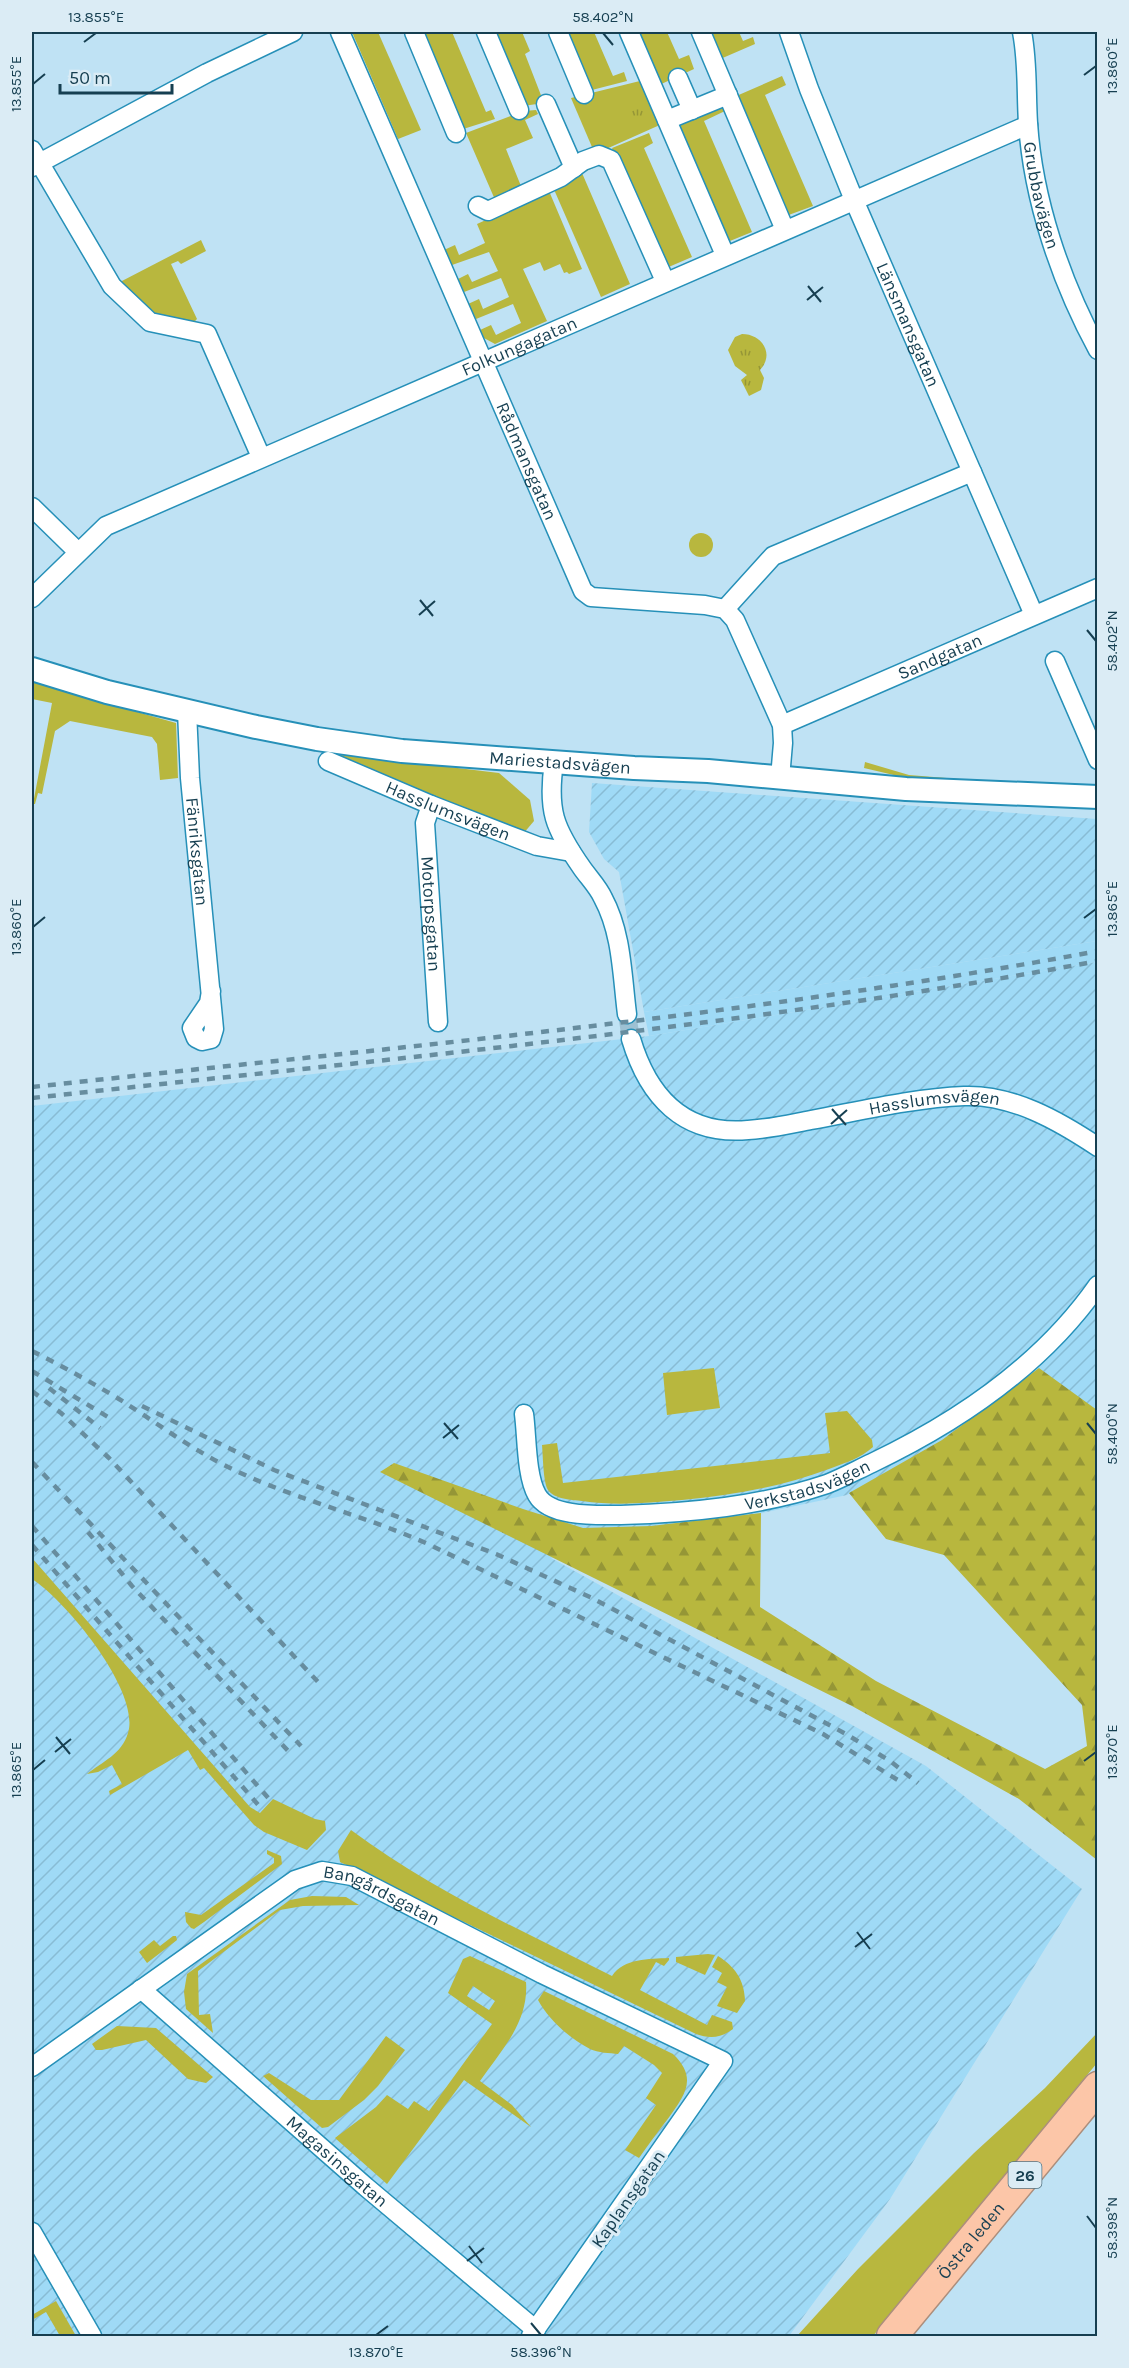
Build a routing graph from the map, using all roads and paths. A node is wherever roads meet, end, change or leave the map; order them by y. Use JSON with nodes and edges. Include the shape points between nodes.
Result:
{"nodes":[{"id":1,"x":293,"y":32,"type":"edge"},
{"id":2,"x":340,"y":32,"type":"edge"},
{"id":3,"x":414,"y":32,"type":"edge"},
{"id":4,"x":486,"y":32,"type":"edge"},
{"id":5,"x":558,"y":32,"type":"edge"},
{"id":6,"x":629,"y":32,"type":"edge"},
{"id":7,"x":701,"y":32,"type":"edge"},
{"id":8,"x":789,"y":32,"type":"edge"},
{"id":9,"x":1022,"y":32,"type":"edge"},
{"id":10,"x":678,"y":78,"type":"dead end"},
{"id":11,"x":584,"y":94,"type":"dead end"},
{"id":12,"x":728,"y":94,"type":"junction"},
{"id":13,"x":546,"y":104,"type":"dead end"},
{"id":14,"x":519,"y":110,"type":"dead end"},
{"id":15,"x":692,"y":110,"type":"junction"},
{"id":16,"x":667,"y":120,"type":"junction"},
{"id":17,"x":1028,"y":125,"type":"junction"},
{"id":18,"x":456,"y":133,"type":"dead end"},
{"id":19,"x":34,"y":160,"type":"edge"},
{"id":20,"x":574,"y":168,"type":"junction"},
{"id":21,"x":854,"y":200,"type":"junction"},
{"id":22,"x":478,"y":206,"type":"dead end"},
{"id":23,"x":785,"y":230,"type":"junction"},
{"id":24,"x":724,"y":255,"type":"junction"},
{"id":25,"x":665,"y":281,"type":"junction"},
{"id":26,"x":1098,"y":350,"type":"edge"},
{"id":27,"x":482,"y":360,"type":"junction"},
{"id":28,"x":261,"y":457,"type":"junction"},
{"id":29,"x":972,"y":472,"type":"junction"},
{"id":30,"x":32,"y":507,"type":"edge"},
{"id":31,"x":77,"y":551,"type":"junction"},
{"id":32,"x":1098,"y":588,"type":"edge"},
{"id":33,"x":32,"y":598,"type":"edge"},
{"id":34,"x":725,"y":609,"type":"junction"},
{"id":35,"x":1034,"y":615,"type":"junction"},
{"id":36,"x":1055,"y":661,"type":"dead end"},
{"id":37,"x":32,"y":669,"type":"edge"},
{"id":38,"x":187,"y":711,"type":"junction"},
{"id":39,"x":782,"y":725,"type":"junction"},
{"id":40,"x":1098,"y":760,"type":"edge"},
{"id":41,"x":328,"y":761,"type":"dead end"},
{"id":42,"x":554,"y":762,"type":"junction"},
{"id":43,"x":780,"y":777,"type":"junction"},
{"id":44,"x":1098,"y":797,"type":"edge"},
{"id":45,"x":430,"y":805,"type":"junction"},
{"id":46,"x":571,"y":852,"type":"junction"},
{"id":47,"x":211,"y":991,"type":"dead end"},
{"id":48,"x":627,"y":1014,"type":"tunnel mouth"},
{"id":49,"x":438,"y":1022,"type":"dead end"},
{"id":50,"x":631,"y":1039,"type":"tunnel mouth"},
{"id":51,"x":1098,"y":1147,"type":"edge"},
{"id":52,"x":1098,"y":1285,"type":"edge"},
{"id":53,"x":524,"y":1414,"type":"dead end"},
{"id":54,"x":141,"y":1989,"type":"junction"},
{"id":55,"x":723,"y":2061,"type":"joint"},
{"id":56,"x":32,"y":2067,"type":"edge"},
{"id":57,"x":1098,"y":2087,"type":"edge"},
{"id":58,"x":32,"y":2232,"type":"edge"},
{"id":59,"x":534,"y":2333,"type":"edge"},
{"id":60,"x":92,"y":2337,"type":"edge"},
{"id":61,"x":892,"y":2337,"type":"edge"}],
"edges":[{"from":1,"to":19,"type":"street"},
{"from":2,"to":27,"type":"street","name":"Rådmansgatan"},
{"from":3,"to":18,"type":"street"},
{"from":4,"to":14,"type":"street"},
{"from":5,"to":11,"type":"street"},
{"from":6,"to":16,"type":"street"},
{"from":7,"to":12,"type":"street"},
{"from":8,"to":21,"type":"street","name":"Länsmansgatan"},
{"from":9,"to":17,"type":"street","name":"Grubbavägen"},
{"from":10,"to":15,"type":"street"},
{"from":12,"to":15,"type":"street"},
{"from":12,"to":23,"type":"street"},
{"from":13,"to":20,"type":"street"},
{"from":15,"to":16,"type":"street"},
{"from":16,"to":24,"type":"street"},
{"from":17,"to":21,"type":"street","name":"Folkungagatan"},
{"from":17,"to":26,"type":"street","name":"Grubbavägen","via":[[1049,234],[1077,312]]},
{"from":19,"to":28,"type":"street","via":[[112,286],[150,322],[207,334]]},
{"from":20,"to":22,"type":"street","via":[[488,211]]},
{"from":20,"to":25,"type":"street","via":[[599,155],[611,160]]},
{"from":21,"to":23,"type":"street","name":"Folkungagatan"},
{"from":21,"to":29,"type":"street","name":"Länsmansgatan"},
{"from":23,"to":24,"type":"street","name":"Folkungagatan"},
{"from":24,"to":25,"type":"street","name":"Folkungagatan"},
{"from":25,"to":27,"type":"street","name":"Folkungagatan"},
{"from":27,"to":28,"type":"street","name":"Folkungagatan"},
{"from":27,"to":34,"type":"street","name":"Rådmansgatan","via":[[585,594]]},
{"from":28,"to":31,"type":"street","name":"Folkungagatan","via":[[106,526]]},
{"from":29,"to":34,"type":"street","via":[[773,556]]},
{"from":29,"to":35,"type":"street","name":"Länsmansgatan"},
{"from":30,"to":31,"type":"street"},
{"from":31,"to":33,"type":"street","name":"Folkungagatan"},
{"from":32,"to":35,"type":"street","name":"Sandgatan"},
{"from":34,"to":39,"type":"street","via":[[735,620]]},
{"from":35,"to":39,"type":"street","name":"Sandgatan"},
{"from":36,"to":40,"type":"street"},
{"from":37,"to":38,"type":"street","name":"Mariestadsvägen"},
{"from":38,"to":42,"type":"street","name":"Mariestadsvägen","via":[[402,751]]},
{"from":38,"to":47,"type":"street","name":"Fänriksgatan"},
{"from":39,"to":43,"type":"street"},
{"from":41,"to":45,"type":"street","name":"Hasslumsvägen"},
{"from":42,"to":43,"type":"street","name":"Mariestadsvägen"},
{"from":42,"to":46,"type":"street","via":[[550,799],[555,824]]},
{"from":43,"to":44,"type":"street","name":"Mariestadsvägen","via":[[906,789]]},
{"from":45,"to":46,"type":"street","name":"Hasslumsvägen","via":[[537,846]]},
{"from":45,"to":49,"type":"street","name":"Motorpsgatan","via":[[425,823]]},
{"from":46,"to":48,"type":"street","via":[[603,897],[618,938]]},
{"from":50,"to":51,"type":"street","name":"Hasslumsvägen","via":[[650,1085],[673,1110],[705,1127],[746,1131],[965,1096],[1001,1099],[1044,1115]]},
{"from":52,"to":53,"type":"street","name":"Verkstadsvägen","via":[[1080,1311],[1027,1363],[934,1431],[828,1484],[746,1505],[661,1514],[592,1515],[558,1510],[537,1496],[531,1478]]},
{"from":54,"to":55,"type":"street","name":"Bangårdsgatan","via":[[295,1880],[322,1871],[352,1876]]},
{"from":54,"to":56,"type":"street","name":"Bangårdsgatan"},
{"from":54,"to":59,"type":"street","name":"Magasinsgatan"},
{"from":55,"to":59,"type":"street","name":"Kaplansgatan"},
{"from":57,"to":61,"type":"highway","name":"Östra leden","number":"26"},
{"from":58,"to":60,"type":"street"}]}
